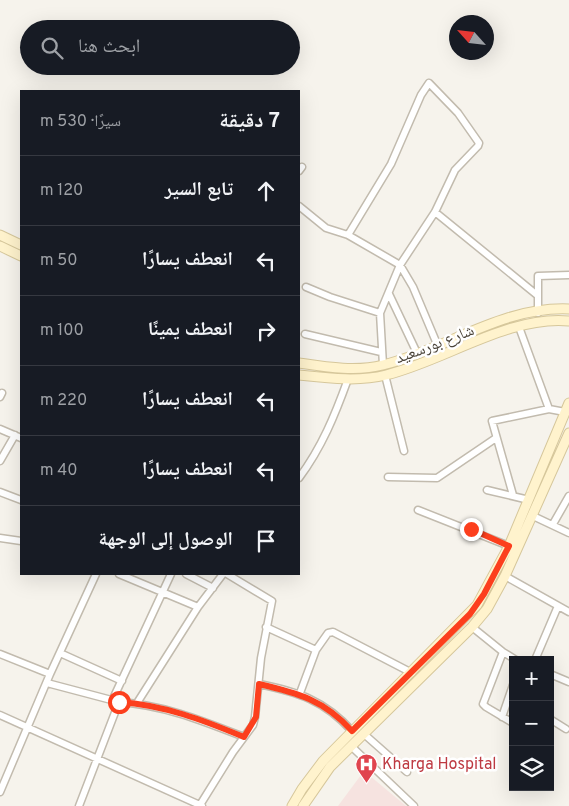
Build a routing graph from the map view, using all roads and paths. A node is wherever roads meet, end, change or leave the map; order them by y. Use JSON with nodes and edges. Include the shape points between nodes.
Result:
{"nodes":[{"id":1,"x":300,"y":207,"type":"edge"},
{"id":2,"x":435,"y":212,"type":"junction"},
{"id":3,"x":0,"y":235,"type":"edge"},
{"id":4,"x":348,"y":235,"type":"junction"},
{"id":5,"x":20,"y":245,"type":"edge"},
{"id":6,"x":0,"y":246,"type":"edge"},
{"id":7,"x":20,"y":256,"type":"edge"},
{"id":8,"x":400,"y":265,"type":"junction"},
{"id":9,"x":569,"y":275,"type":"edge"},
{"id":10,"x":306,"y":287,"type":"dead end"},
{"id":11,"x":389,"y":294,"type":"junction"},
{"id":12,"x":537,"y":295,"type":"junction"},
{"id":13,"x":569,"y":309,"type":"edge"},
{"id":14,"x":380,"y":313,"type":"junction"},
{"id":15,"x":538,"y":313,"type":"junction"},
{"id":16,"x":569,"y":321,"type":"edge"},
{"id":17,"x":519,"y":327,"type":"junction"},
{"id":18,"x":305,"y":334,"type":"dead end"},
{"id":19,"x":437,"y":344,"type":"junction"},
{"id":20,"x":381,"y":352,"type":"junction"},
{"id":21,"x":417,"y":353,"type":"junction"},
{"id":22,"x":300,"y":363,"type":"edge"},
{"id":23,"x":383,"y":365,"type":"junction"},
{"id":24,"x":319,"y":366,"type":"junction"},
{"id":25,"x":300,"y":374,"type":"edge"},
{"id":26,"x":385,"y":375,"type":"junction"},
{"id":27,"x":318,"y":377,"type":"junction"},
{"id":28,"x":348,"y":379,"type":"junction"},
{"id":29,"x":569,"y":403,"type":"edge"},
{"id":30,"x":549,"y":409,"type":"junction"},
{"id":31,"x":565,"y":412,"type":"junction"},
{"id":32,"x":0,"y":429,"type":"edge"},
{"id":33,"x":569,"y":433,"type":"edge"},
{"id":34,"x":18,"y":436,"type":"edge"},
{"id":35,"x":496,"y":438,"type":"junction"},
{"id":36,"x":404,"y":451,"type":"dead end"},
{"id":37,"x":0,"y":461,"type":"edge"},
{"id":38,"x":300,"y":477,"type":"edge"},
{"id":39,"x":388,"y":477,"type":"dead end"},
{"id":40,"x":487,"y":490,"type":"dead end"},
{"id":41,"x":0,"y":492,"type":"edge"},
{"id":42,"x":513,"y":495,"type":"junction"},
{"id":43,"x":569,"y":496,"type":"edge"},
{"id":44,"x":20,"y":498,"type":"edge"},
{"id":45,"x":529,"y":500,"type":"junction"},
{"id":46,"x":418,"y":510,"type":"dead end"},
{"id":47,"x":534,"y":516,"type":"junction"},
{"id":48,"x":553,"y":524,"type":"junction"},
{"id":49,"x":569,"y":533,"type":"edge"},
{"id":50,"x":0,"y":538,"type":"edge"},
{"id":51,"x":20,"y":542,"type":"edge"},
{"id":52,"x":509,"y":546,"type":"junction"},
{"id":53,"x":96,"y":575,"type":"edge"},
{"id":54,"x":122,"y":575,"type":"edge"},
{"id":55,"x":170,"y":575,"type":"edge"},
{"id":56,"x":188,"y":575,"type":"edge"},
{"id":57,"x":222,"y":575,"type":"edge"},
{"id":58,"x":229,"y":575,"type":"edge"},
{"id":59,"x":505,"y":576,"type":"junction"},
{"id":60,"x":213,"y":588,"type":"junction"},
{"id":61,"x":162,"y":591,"type":"junction"},
{"id":62,"x":558,"y":606,"type":"junction"},
{"id":63,"x":198,"y":607,"type":"junction"},
{"id":64,"x":569,"y":612,"type":"edge"},
{"id":65,"x":266,"y":627,"type":"junction"},
{"id":66,"x":472,"y":627,"type":"junction"},
{"id":67,"x":316,"y":650,"type":"junction"},
{"id":68,"x":503,"y":652,"type":"junction"},
{"id":69,"x":60,"y":653,"type":"junction"},
{"id":70,"x":0,"y":654,"type":"edge"},
{"id":71,"x":510,"y":656,"type":"edge"},
{"id":72,"x":537,"y":656,"type":"edge"},
{"id":73,"x":412,"y":673,"type":"junction"},
{"id":74,"x":50,"y":674,"type":"junction"},
{"id":75,"x":554,"y":676,"type":"edge"},
{"id":76,"x":122,"y":681,"type":"junction"},
{"id":77,"x":569,"y":682,"type":"edge"},
{"id":78,"x":48,"y":683,"type":"junction"},
{"id":79,"x":259,"y":684,"type":"junction"},
{"id":80,"x":300,"y":693,"type":"junction"},
{"id":81,"x":509,"y":697,"type":"edge"},
{"id":82,"x":116,"y":701,"type":"junction"},
{"id":83,"x":138,"y":703,"type":"junction"},
{"id":84,"x":0,"y":715,"type":"edge"},
{"id":85,"x":502,"y":717,"type":"junction"},
{"id":86,"x":509,"y":721,"type":"edge"},
{"id":87,"x":554,"y":722,"type":"edge"},
{"id":88,"x":28,"y":728,"type":"junction"},
{"id":89,"x":566,"y":729,"type":"dead end"},
{"id":90,"x":352,"y":731,"type":"junction"},
{"id":91,"x":364,"y":734,"type":"junction"},
{"id":92,"x":244,"y":737,"type":"junction"},
{"id":93,"x":351,"y":746,"type":"junction"},
{"id":94,"x":97,"y":759,"type":"junction"},
{"id":95,"x":407,"y":772,"type":"dead end"},
{"id":96,"x":2,"y":782,"type":"edge"},
{"id":97,"x":0,"y":792,"type":"edge"},
{"id":98,"x":79,"y":806,"type":"edge"},
{"id":99,"x":201,"y":806,"type":"edge"},
{"id":100,"x":292,"y":806,"type":"edge"},
{"id":101,"x":303,"y":806,"type":"edge"},
{"id":102,"x":414,"y":806,"type":"edge"}],
"edges":[{"from":1,"to":4,"type":"street","via":[[326,228]]},
{"from":2,"to":4,"type":"street","via":[[455,170],[479,142],[458,113],[429,83],[417,102],[391,164]]},
{"from":2,"to":8,"type":"street"},
{"from":2,"to":12,"type":"street"},
{"from":3,"to":5,"type":"street"},
{"from":4,"to":8,"type":"street"},
{"from":6,"to":7,"type":"street"},
{"from":8,"to":11,"type":"street"},
{"from":8,"to":19,"type":"street"},
{"from":9,"to":12,"type":"street","via":[[539,275],[536,279]]},
{"from":10,"to":14,"type":"street"},
{"from":11,"to":14,"type":"street"},
{"from":11,"to":21,"type":"street"},
{"from":12,"to":15,"type":"street"},
{"from":13,"to":15,"type":"street","name":"شارع بورسعيد"},
{"from":14,"to":20,"type":"street"},
{"from":15,"to":19,"type":"street","name":"شارع بورسعيد","via":[[496,322]]},
{"from":16,"to":17,"type":"street","name":"شارع بورسعيد"},
{"from":17,"to":26,"type":"street","name":"شارع بورسعيد"},
{"from":17,"to":30,"type":"street"},
{"from":18,"to":20,"type":"street"},
{"from":19,"to":21,"type":"street","name":"شارع بورسعيد"},
{"from":20,"to":23,"type":"street"},
{"from":21,"to":23,"type":"street","name":"شارع بورسعيد"},
{"from":22,"to":24,"type":"street","name":"شارع بورسعيد"},
{"from":23,"to":24,"type":"street","name":"شارع بورسعيد"},
{"from":24,"to":27,"type":"street"},
{"from":25,"to":27,"type":"street","name":"شارع بورسعيد"},
{"from":26,"to":28,"type":"street","name":"شارع بورسعيد"},
{"from":26,"to":36,"type":"street"},
{"from":27,"to":28,"type":"street","name":"شارع بورسعيد"},
{"from":28,"to":38,"type":"street","via":[[320,448]]},
{"from":29,"to":31,"type":"street"},
{"from":30,"to":31,"type":"street"},
{"from":30,"to":35,"type":"street","via":[[492,421]]},
{"from":31,"to":45,"type":"street"},
{"from":32,"to":34,"type":"street"},
{"from":33,"to":47,"type":"street"},
{"from":34,"to":37,"type":"street"},
{"from":35,"to":39,"type":"street","via":[[437,478]]},
{"from":35,"to":42,"type":"street"},
{"from":40,"to":42,"type":"street"},
{"from":41,"to":44,"type":"street"},
{"from":42,"to":45,"type":"street"},
{"from":43,"to":48,"type":"street"},
{"from":45,"to":52,"type":"street"},
{"from":46,"to":52,"type":"street"},
{"from":47,"to":48,"type":"street"},
{"from":47,"to":59,"type":"street"},
{"from":48,"to":49,"type":"street"},
{"from":50,"to":51,"type":"street"},
{"from":52,"to":73,"type":"street","via":[[477,605]]},
{"from":53,"to":69,"type":"street"},
{"from":54,"to":61,"type":"street"},
{"from":55,"to":61,"type":"street"},
{"from":56,"to":60,"type":"street"},
{"from":57,"to":60,"type":"street"},
{"from":58,"to":65,"type":"street","via":[[271,598]]},
{"from":59,"to":62,"type":"street"},
{"from":59,"to":66,"type":"street","via":[[487,609]]},
{"from":60,"to":63,"type":"street"},
{"from":61,"to":63,"type":"street"},
{"from":61,"to":76,"type":"street"},
{"from":62,"to":64,"type":"street"},
{"from":62,"to":72,"type":"street"},
{"from":63,"to":83,"type":"street"},
{"from":65,"to":67,"type":"street"},
{"from":65,"to":79,"type":"street"},
{"from":66,"to":68,"type":"street"},
{"from":66,"to":91,"type":"street"},
{"from":67,"to":73,"type":"street","via":[[333,632]]},
{"from":67,"to":80,"type":"street"},
{"from":68,"to":71,"type":"street"},
{"from":68,"to":85,"type":"street","via":[[483,702],[486,708]]},
{"from":69,"to":74,"type":"street"},
{"from":69,"to":76,"type":"street"},
{"from":70,"to":74,"type":"street"},
{"from":73,"to":90,"type":"street"},
{"from":74,"to":78,"type":"street"},
{"from":75,"to":77,"type":"street"},
{"from":76,"to":82,"type":"street"},
{"from":78,"to":82,"type":"street"},
{"from":78,"to":88,"type":"street"},
{"from":79,"to":80,"type":"street"},
{"from":79,"to":92,"type":"street","via":[[256,717]]},
{"from":80,"to":90,"type":"street","via":[[344,722]]},
{"from":81,"to":85,"type":"street"},
{"from":82,"to":83,"type":"street"},
{"from":82,"to":94,"type":"street"},
{"from":83,"to":92,"type":"street","via":[[192,716]]},
{"from":84,"to":88,"type":"street"},
{"from":85,"to":86,"type":"street"},
{"from":87,"to":89,"type":"street"},
{"from":88,"to":94,"type":"street"},
{"from":88,"to":96,"type":"street"},
{"from":90,"to":100,"type":"street","via":[[312,774]]},
{"from":91,"to":93,"type":"street"},
{"from":91,"to":95,"type":"street"},
{"from":92,"to":99,"type":"street"},
{"from":93,"to":101,"type":"street","via":[[319,780]]},
{"from":93,"to":102,"type":"street"},
{"from":94,"to":98,"type":"street"},
{"from":94,"to":99,"type":"street"},
{"from":96,"to":97,"type":"street"}]}
